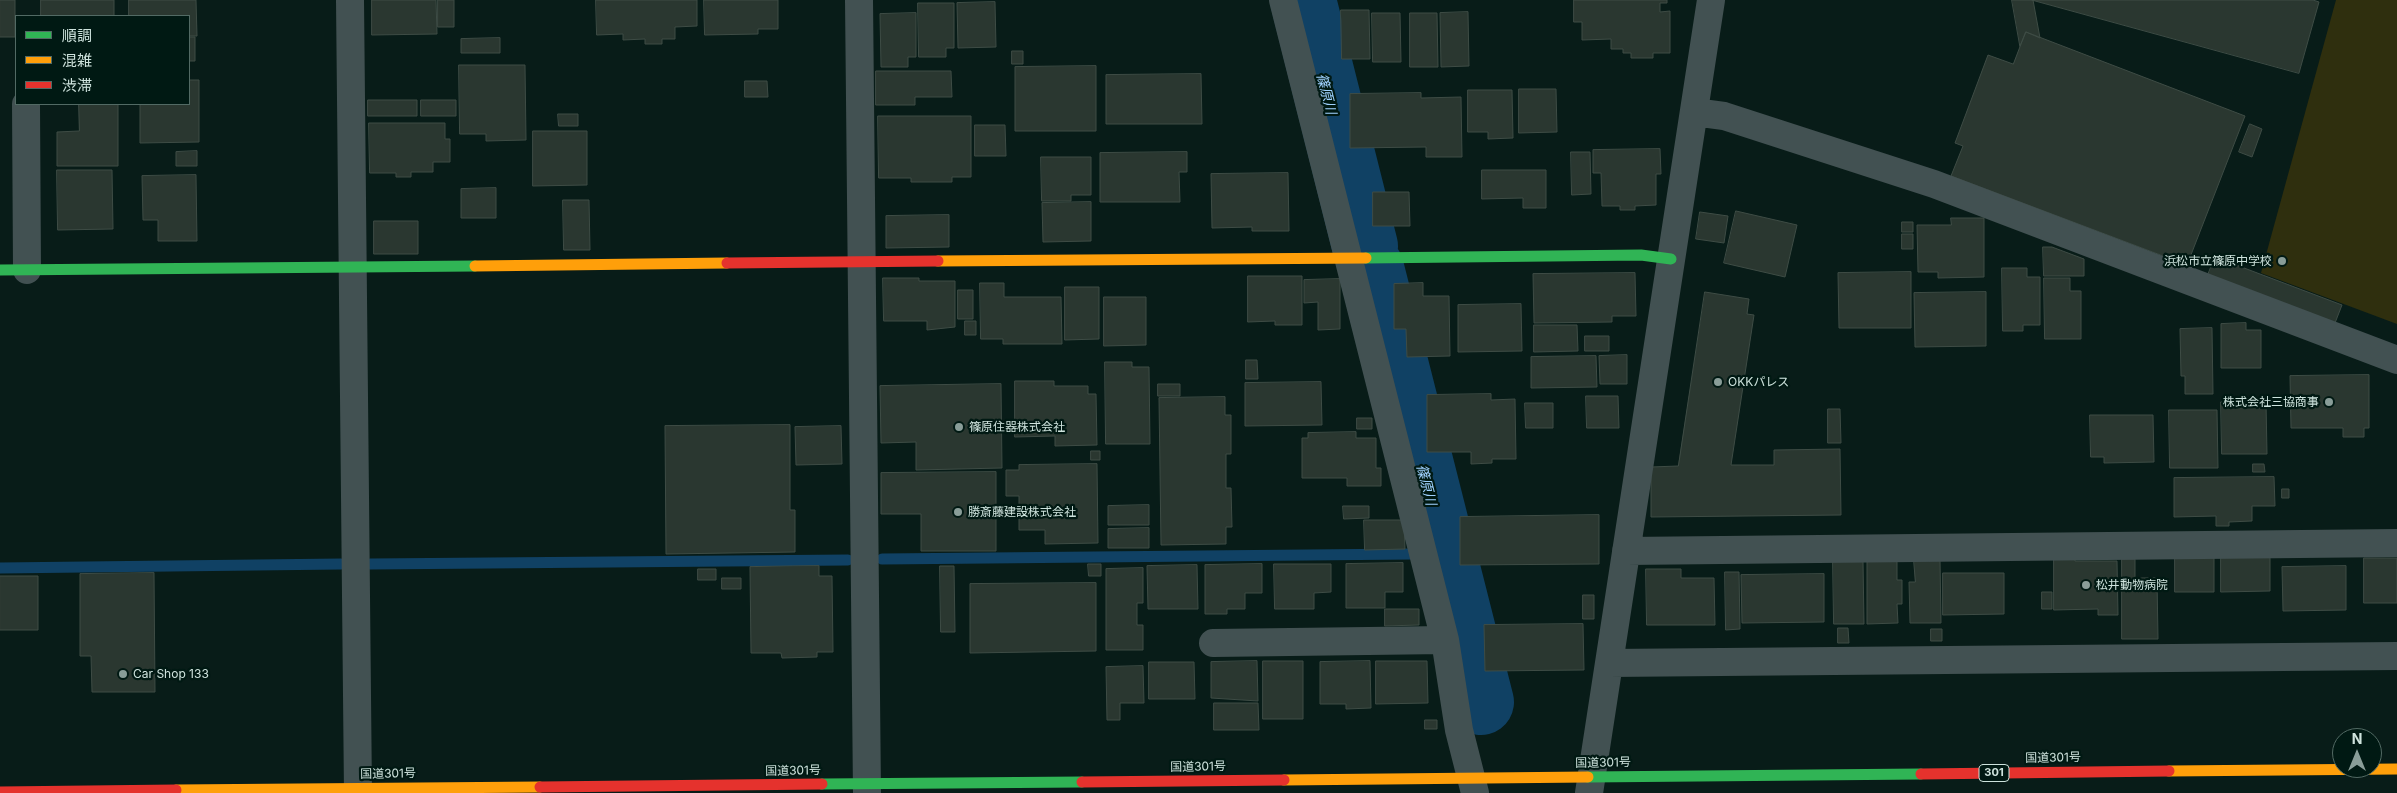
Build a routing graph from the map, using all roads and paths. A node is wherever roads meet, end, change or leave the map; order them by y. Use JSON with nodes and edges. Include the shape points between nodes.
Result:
{"nodes":[{"id":1,"x":350,"y":0,"type":"edge"},
{"id":2,"x":859,"y":0,"type":"edge"},
{"id":3,"x":1283,"y":0,"type":"edge"},
{"id":4,"x":1711,"y":0,"type":"edge"},
{"id":5,"x":26,"y":105,"type":"edge"},
{"id":6,"x":1694,"y":112,"type":"junction"},
{"id":7,"x":1348,"y":257,"type":"junction"},
{"id":8,"x":1671,"y":259,"type":"junction"},
{"id":9,"x":862,"y":262,"type":"junction"},
{"id":10,"x":353,"y":267,"type":"junction"},
{"id":11,"x":0,"y":270,"type":"edge"},
{"id":12,"x":27,"y":270,"type":"junction"},
{"id":13,"x":2397,"y":360,"type":"edge"},
{"id":14,"x":2397,"y":543,"type":"edge"},
{"id":15,"x":1626,"y":551,"type":"junction"},
{"id":16,"x":1445,"y":640,"type":"junction"},
{"id":17,"x":1213,"y":643,"type":"dead end"},
{"id":18,"x":2397,"y":656,"type":"edge"},
{"id":19,"x":1609,"y":663,"type":"junction"},
{"id":20,"x":2397,"y":769,"type":"edge"},
{"id":21,"x":1590,"y":785,"type":"edge"},
{"id":22,"x":1473,"y":786,"type":"edge"},
{"id":23,"x":867,"y":788,"type":"edge"},
{"id":24,"x":358,"y":791,"type":"edge"},
{"id":25,"x":0,"y":792,"type":"edge"}],
"edges":[{"from":1,"to":10,"type":"street"},
{"from":2,"to":9,"type":"street"},
{"from":3,"to":7,"type":"street"},
{"from":4,"to":6,"type":"street"},
{"from":5,"to":12,"type":"street"},
{"from":6,"to":8,"type":"street"},
{"from":6,"to":13,"type":"street","via":[[1724,116],[1934,184]]},
{"from":7,"to":8,"type":"main road","via":[[1641,255]]},
{"from":7,"to":9,"type":"main road"},
{"from":7,"to":16,"type":"street"},
{"from":8,"to":15,"type":"street"},
{"from":9,"to":10,"type":"main road"},
{"from":9,"to":23,"type":"street"},
{"from":10,"to":12,"type":"main road"},
{"from":10,"to":24,"type":"street"},
{"from":11,"to":12,"type":"main road"},
{"from":14,"to":15,"type":"street"},
{"from":15,"to":19,"type":"street"},
{"from":16,"to":17,"type":"street"},
{"from":16,"to":22,"type":"street","via":[[1459,730]]},
{"from":18,"to":19,"type":"street"},
{"from":19,"to":21,"type":"street"},
{"from":20,"to":21,"type":"main road","name":"国道301号","number":"301"},
{"from":21,"to":22,"type":"main road","name":"国道301号","number":"301"},
{"from":22,"to":23,"type":"main road","name":"国道301号","number":"301"},
{"from":23,"to":24,"type":"main road","name":"国道301号","number":"301"},
{"from":24,"to":25,"type":"main road","name":"国道301号","number":"301"}]}
